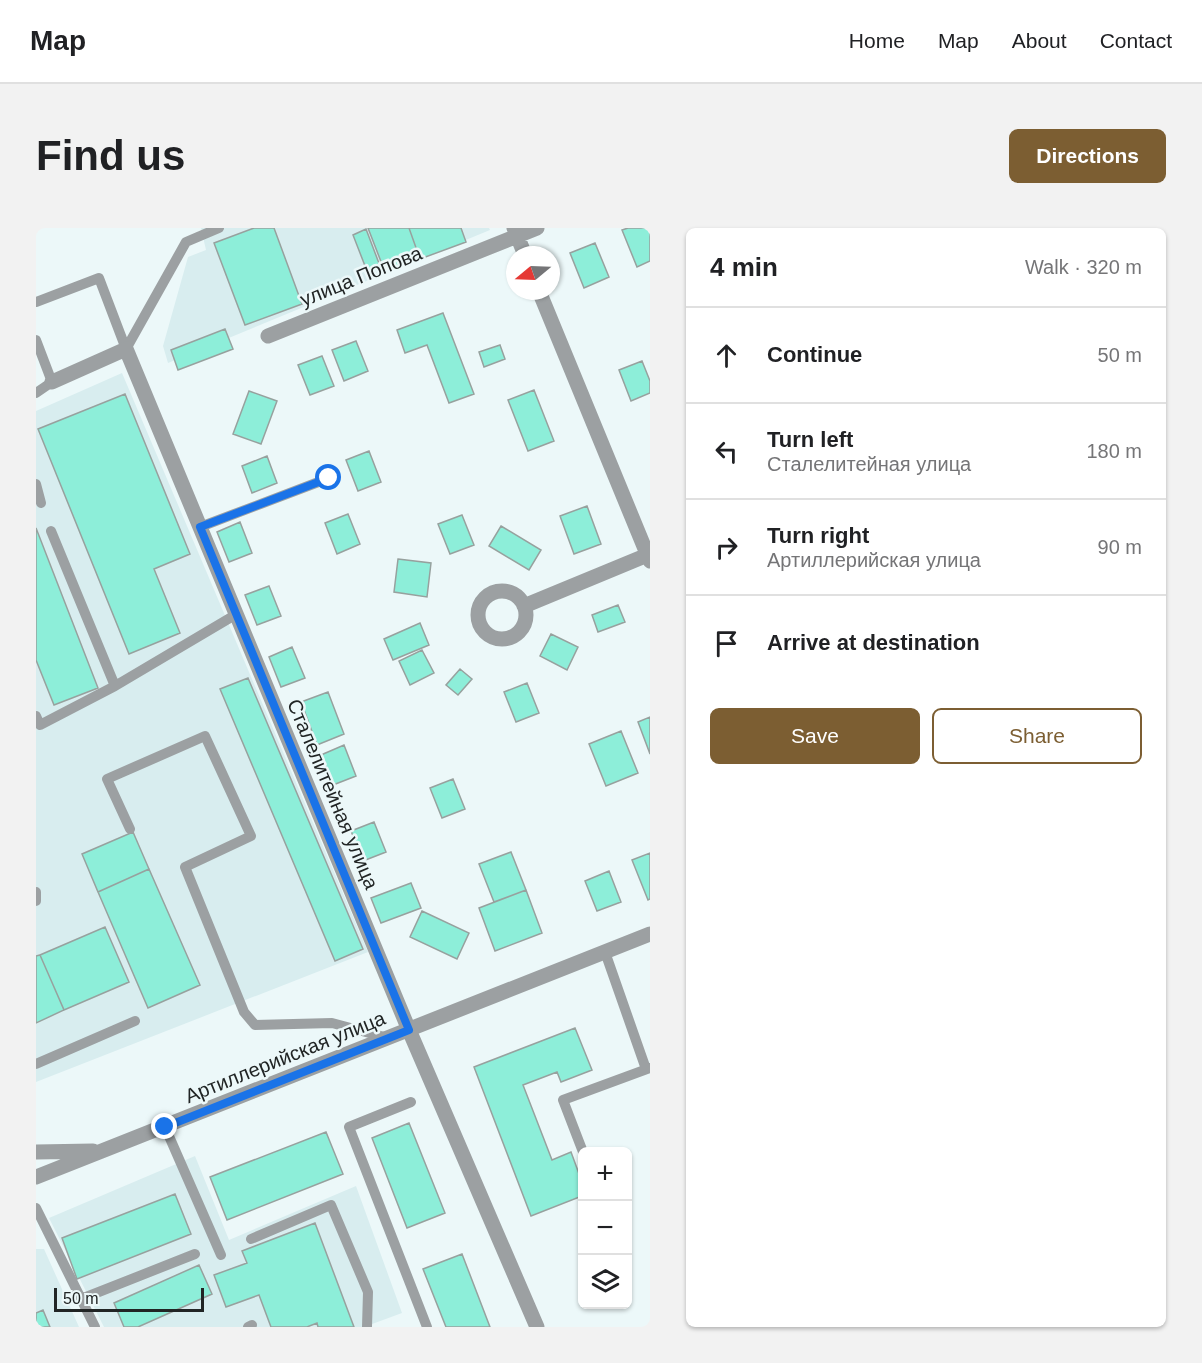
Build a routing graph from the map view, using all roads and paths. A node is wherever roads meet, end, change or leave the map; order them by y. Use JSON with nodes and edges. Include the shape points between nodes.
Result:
{"nodes":[{"id":1,"x":219,"y":228,"type":"edge"},
{"id":2,"x":537,"y":228,"type":"edge"},
{"id":3,"x":515,"y":232,"type":"edge"},
{"id":4,"x":521,"y":246,"type":"edge"},
{"id":5,"x":543,"y":300,"type":"edge"},
{"id":6,"x":36,"y":302,"type":"edge"},
{"id":7,"x":268,"y":336,"type":"dead end"},
{"id":8,"x":36,"y":340,"type":"edge"},
{"id":9,"x":126,"y":349,"type":"junction"},
{"id":10,"x":52,"y":382,"type":"junction"},
{"id":11,"x":36,"y":393,"type":"edge"},
{"id":12,"x":329,"y":478,"type":"dead end"},
{"id":13,"x":36,"y":484,"type":"edge"},
{"id":14,"x":41,"y":503,"type":"dead end"},
{"id":15,"x":200,"y":527,"type":"junction"},
{"id":16,"x":51,"y":531,"type":"dead end"},
{"id":17,"x":649,"y":557,"type":"edge"},
{"id":18,"x":524,"y":606,"type":"dead end"},
{"id":19,"x":235,"y":615,"type":"junction"},
{"id":20,"x":115,"y":686,"type":"junction"},
{"id":21,"x":36,"y":716,"type":"edge"},
{"id":22,"x":130,"y":829,"type":"dead end"},
{"id":23,"x":36,"y":892,"type":"edge"},
{"id":24,"x":36,"y":900,"type":"edge"},
{"id":25,"x":650,"y":934,"type":"edge"},
{"id":26,"x":605,"y":952,"type":"junction"},
{"id":27,"x":135,"y":1021,"type":"dead end"},
{"id":28,"x":409,"y":1030,"type":"junction"},
{"id":29,"x":388,"y":1039,"type":"junction"},
{"id":30,"x":36,"y":1064,"type":"edge"},
{"id":31,"x":648,"y":1069,"type":"edge"},
{"id":32,"x":411,"y":1102,"type":"dead end"},
{"id":33,"x":165,"y":1127,"type":"junction"},
{"id":34,"x":581,"y":1147,"type":"edge"},
{"id":35,"x":102,"y":1151,"type":"junction"},
{"id":36,"x":36,"y":1152,"type":"edge"},
{"id":37,"x":36,"y":1177,"type":"edge"},
{"id":38,"x":37,"y":1214,"type":"edge"},
{"id":39,"x":251,"y":1239,"type":"dead end"},
{"id":40,"x":195,"y":1254,"type":"dead end"},
{"id":41,"x":221,"y":1255,"type":"dead end"},
{"id":42,"x":81,"y":1299,"type":"junction"},
{"id":43,"x":95,"y":1327,"type":"edge"},
{"id":44,"x":367,"y":1327,"type":"edge"},
{"id":45,"x":427,"y":1327,"type":"edge"},
{"id":46,"x":537,"y":1327,"type":"edge"}],
"edges":[{"from":1,"to":9,"type":"lane","via":[[186,242]]},
{"from":2,"to":3,"type":"street","name":"улица Попова"},
{"from":3,"to":4,"type":"street"},
{"from":3,"to":7,"type":"street","name":"улица Попова"},
{"from":5,"to":17,"type":"street"},
{"from":6,"to":9,"type":"lane","via":[[99,278]]},
{"from":8,"to":10,"type":"lane"},
{"from":9,"to":10,"type":"street"},
{"from":9,"to":15,"type":"street","name":"Сталелитейная улица"},
{"from":10,"to":11,"type":"lane"},
{"from":12,"to":15,"type":"lane"},
{"from":13,"to":14,"type":"lane"},
{"from":15,"to":19,"type":"street","name":"Сталелитейная улица"},
{"from":16,"to":20,"type":"lane"},
{"from":17,"to":18,"type":"street"},
{"from":19,"to":20,"type":"lane"},
{"from":19,"to":28,"type":"street","name":"Сталелитейная улица"},
{"from":20,"to":21,"type":"lane","via":[[40,725]]},
{"from":22,"to":29,"type":"lane","via":[[107,779],[206,736],[251,836],[185,867],[244,1012],[255,1025],[332,1023]]},
{"from":23,"to":24,"type":"lane"},
{"from":25,"to":26,"type":"street","name":"Артиллерийская улица"},
{"from":26,"to":28,"type":"street","name":"Артиллерийская улица"},
{"from":26,"to":31,"type":"lane"},
{"from":27,"to":30,"type":"lane"},
{"from":28,"to":29,"type":"street","name":"Артиллерийская улица"},
{"from":28,"to":46,"type":"street","name":"Сталелитейная улица"},
{"from":29,"to":33,"type":"street","name":"Артиллерийская улица"},
{"from":31,"to":34,"type":"lane","via":[[563,1100]]},
{"from":32,"to":45,"type":"lane","via":[[349,1127]]},
{"from":33,"to":35,"type":"street","name":"Артиллерийская улица"},
{"from":33,"to":41,"type":"lane"},
{"from":35,"to":36,"type":"street","name":"Артиллерийская улица"},
{"from":35,"to":37,"type":"street","name":"Артиллерийская улица"},
{"from":38,"to":42,"type":"lane"},
{"from":39,"to":44,"type":"lane","via":[[331,1205],[368,1292]]},
{"from":40,"to":42,"type":"lane"},
{"from":42,"to":43,"type":"lane"}]}
